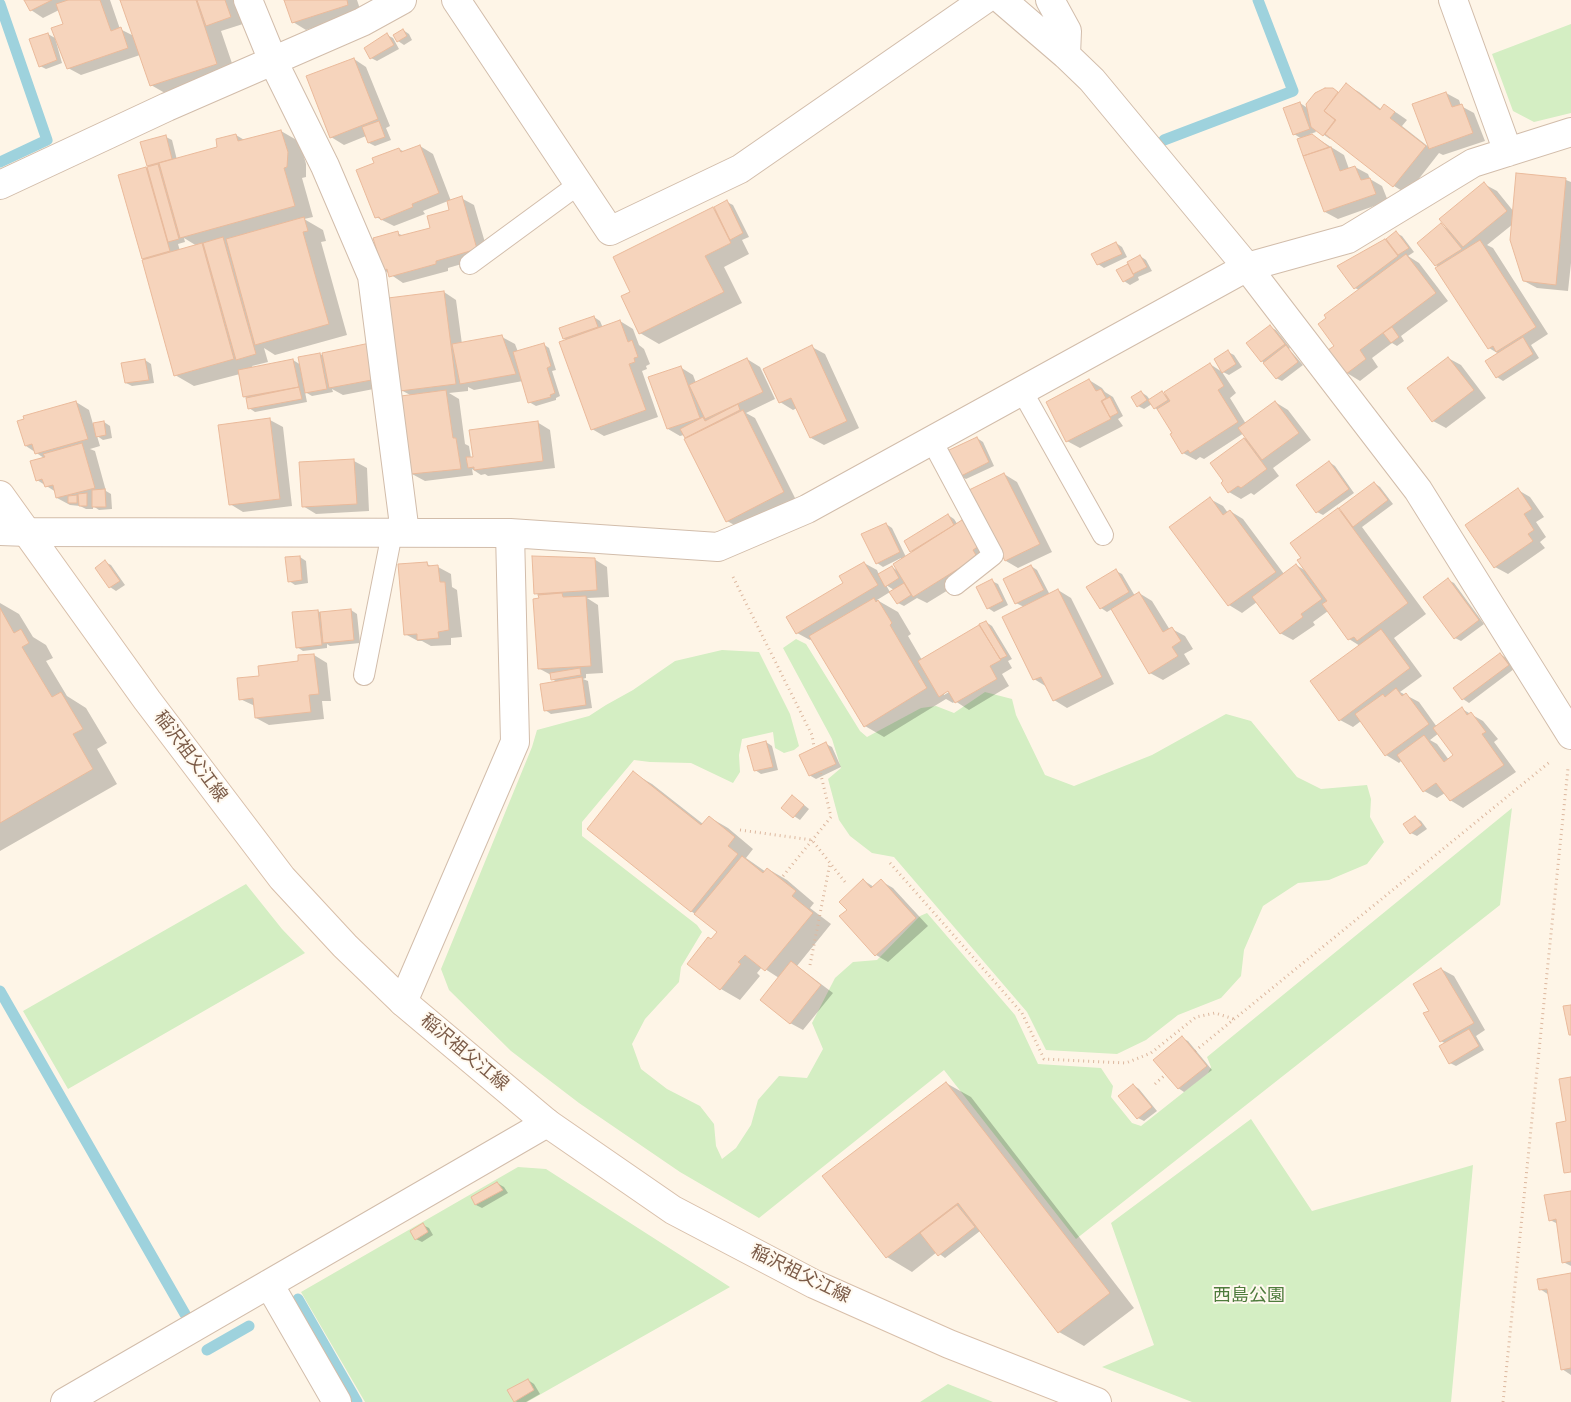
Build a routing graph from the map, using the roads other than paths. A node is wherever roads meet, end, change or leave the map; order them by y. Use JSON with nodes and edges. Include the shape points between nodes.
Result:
{"nodes":[{"id":1,"x":248,"y":0,"type":"edge"},
{"id":2,"x":402,"y":0,"type":"edge"},
{"id":3,"x":456,"y":0,"type":"edge"},
{"id":4,"x":984,"y":0,"type":"edge"},
{"id":5,"x":1002,"y":0,"type":"edge"},
{"id":6,"x":1050,"y":0,"type":"edge"},
{"id":7,"x":1453,"y":0,"type":"edge"},
{"id":8,"x":1066,"y":54,"type":"junction"},
{"id":9,"x":273,"y":61,"type":"junction"},
{"id":10,"x":1571,"y":132,"type":"edge"},
{"id":11,"x":1508,"y":152,"type":"junction"},
{"id":12,"x":579,"y":184,"type":"junction"},
{"id":13,"x":0,"y":185,"type":"edge"},
{"id":14,"x":470,"y":264,"type":"dead end"},
{"id":15,"x":1247,"y":267,"type":"junction"},
{"id":16,"x":1022,"y":391,"type":"junction"},
{"id":17,"x":932,"y":441,"type":"junction"},
{"id":18,"x":0,"y":495,"type":"edge"},
{"id":19,"x":0,"y":531,"type":"edge"},
{"id":20,"x":28,"y":532,"type":"junction"},
{"id":21,"x":398,"y":533,"type":"junction"},
{"id":22,"x":510,"y":533,"type":"junction"},
{"id":23,"x":1103,"y":534,"type":"dead end"},
{"id":24,"x":955,"y":585,"type":"dead end"},
{"id":25,"x":364,"y":675,"type":"dead end"},
{"id":26,"x":1570,"y":739,"type":"edge"},
{"id":27,"x":403,"y":1002,"type":"junction"},
{"id":28,"x":548,"y":1123,"type":"junction"},
{"id":29,"x":269,"y":1284,"type":"junction"},
{"id":30,"x":65,"y":1402,"type":"edge"},
{"id":31,"x":337,"y":1402,"type":"edge"},
{"id":32,"x":1097,"y":1402,"type":"edge"}],
"edges":[{"from":1,"to":9,"type":"street"},
{"from":2,"to":9,"type":"street","via":[[362,22]]},
{"from":3,"to":12,"type":"street"},
{"from":4,"to":12,"type":"street","via":[[740,170],[610,231]]},
{"from":5,"to":8,"type":"street"},
{"from":6,"to":8,"type":"street","via":[[1066,31]]},
{"from":7,"to":11,"type":"street"},
{"from":8,"to":15,"type":"street","via":[[1092,80]]},
{"from":9,"to":13,"type":"street"},
{"from":9,"to":21,"type":"street","via":[[325,166],[372,276]]},
{"from":10,"to":11,"type":"street"},
{"from":11,"to":15,"type":"street","via":[[1473,163],[1348,239]]},
{"from":12,"to":14,"type":"lane"},
{"from":15,"to":16,"type":"street"},
{"from":15,"to":26,"type":"street","via":[[1418,490]]},
{"from":16,"to":17,"type":"street"},
{"from":16,"to":23,"type":"lane"},
{"from":17,"to":22,"type":"street","via":[[808,510],[718,547]]},
{"from":17,"to":24,"type":"lane","via":[[993,555]]},
{"from":18,"to":20,"type":"street","name":"稲沢祖父江線"},
{"from":19,"to":20,"type":"street"},
{"from":20,"to":21,"type":"street"},
{"from":20,"to":27,"type":"street","name":"稲沢祖父江線","via":[[147,700],[282,878],[344,946]]},
{"from":21,"to":22,"type":"street"},
{"from":21,"to":25,"type":"lane"},
{"from":22,"to":27,"type":"street","via":[[515,742]]},
{"from":27,"to":28,"type":"street","name":"稲沢祖父江線"},
{"from":28,"to":29,"type":"street"},
{"from":28,"to":32,"type":"street","name":"稲沢祖父江線","via":[[673,1210],[814,1284],[949,1344]]},
{"from":29,"to":30,"type":"street"},
{"from":29,"to":31,"type":"street"}]}
